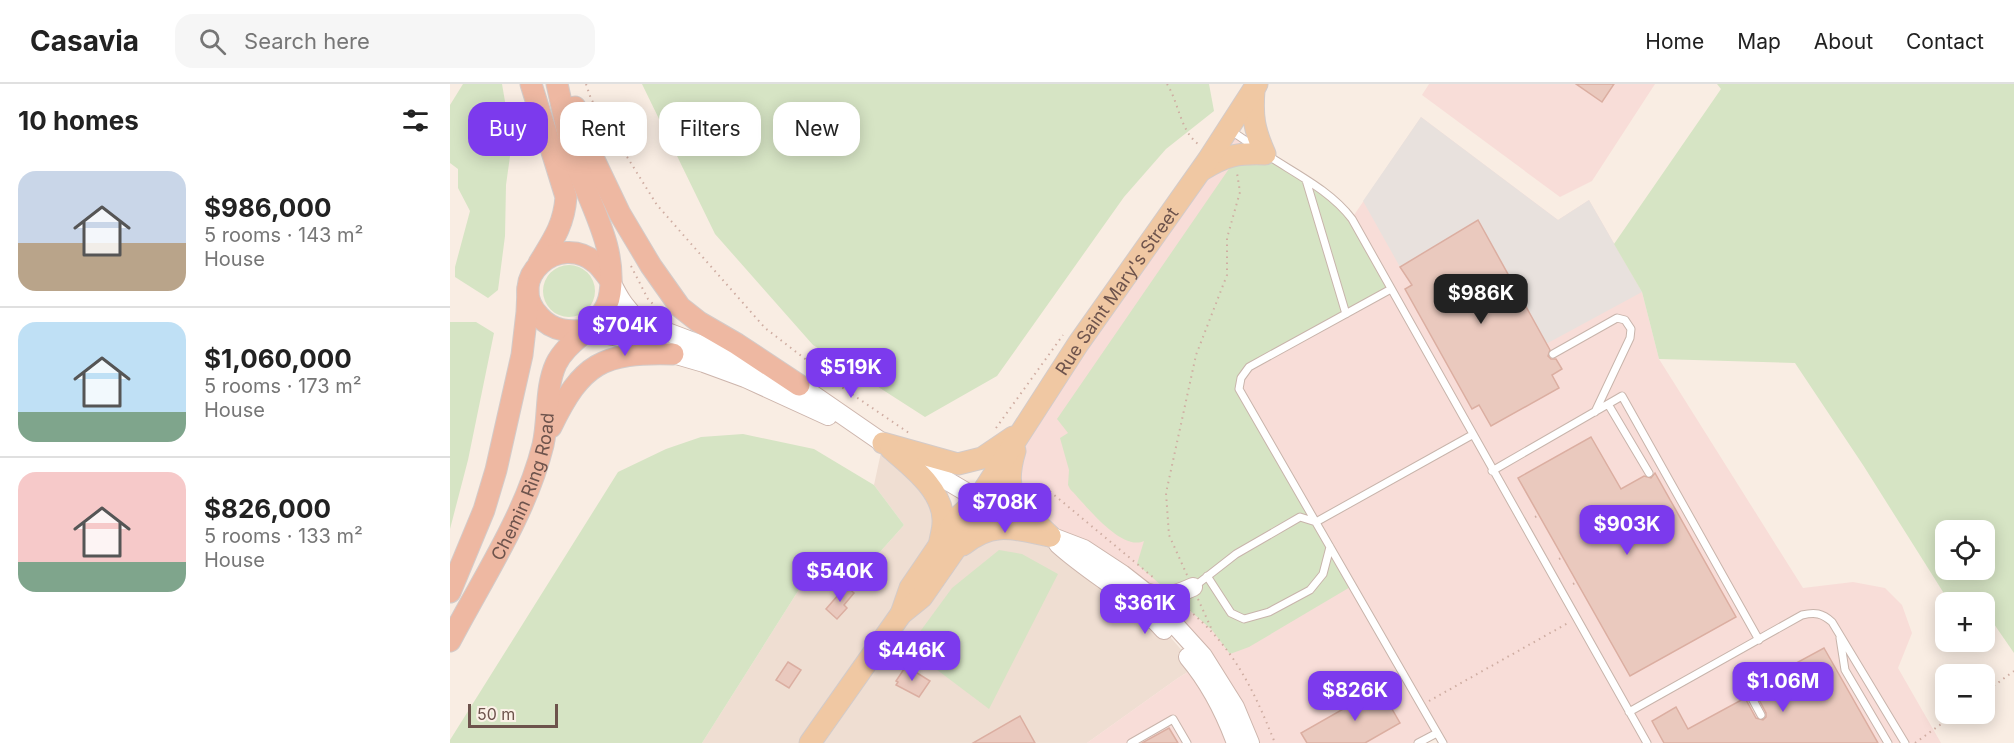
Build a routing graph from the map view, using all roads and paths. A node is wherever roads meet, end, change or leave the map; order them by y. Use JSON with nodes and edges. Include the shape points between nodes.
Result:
{"nodes":[{"id":1,"x":531,"y":84,"type":"edge"},
{"id":2,"x":557,"y":84,"type":"edge"},
{"id":3,"x":567,"y":84,"type":"edge"},
{"id":4,"x":586,"y":84,"type":"edge"},
{"id":5,"x":1167,"y":84,"type":"edge"},
{"id":6,"x":1256,"y":86,"type":"edge"},
{"id":7,"x":1227,"y":128,"type":"junction"},
{"id":8,"x":1220,"y":154,"type":"junction"},
{"id":9,"x":1265,"y":154,"type":"junction"},
{"id":10,"x":1306,"y":180,"type":"junction"},
{"id":11,"x":538,"y":265,"type":"junction"},
{"id":12,"x":610,"y":281,"type":"junction"},
{"id":13,"x":528,"y":289,"type":"junction"},
{"id":14,"x":1391,"y":289,"type":"junction"},
{"id":15,"x":1346,"y":314,"type":"junction"},
{"id":16,"x":1068,"y":328,"type":"dead end"},
{"id":17,"x":586,"y":331,"type":"junction"},
{"id":18,"x":673,"y":354,"type":"junction"},
{"id":19,"x":1553,"y":354,"type":"dead end"},
{"id":20,"x":799,"y":385,"type":"junction"},
{"id":21,"x":1608,"y":404,"type":"junction"},
{"id":22,"x":1595,"y":412,"type":"junction"},
{"id":23,"x":1021,"y":431,"type":"junction"},
{"id":24,"x":992,"y":432,"type":"dead end"},
{"id":25,"x":909,"y":433,"type":"dead end"},
{"id":26,"x":1472,"y":435,"type":"junction"},
{"id":27,"x":884,"y":443,"type":"junction"},
{"id":28,"x":543,"y":444,"type":"junction"},
{"id":29,"x":1492,"y":471,"type":"junction"},
{"id":30,"x":1649,"y":473,"type":"dead end"},
{"id":31,"x":978,"y":499,"type":"junction"},
{"id":32,"x":1316,"y":522,"type":"junction"},
{"id":33,"x":1050,"y":536,"type":"junction"},
{"id":34,"x":1330,"y":547,"type":"junction"},
{"id":35,"x":946,"y":549,"type":"junction"},
{"id":36,"x":1200,"y":582,"type":"junction"},
{"id":37,"x":450,"y":592,"type":"edge"},
{"id":38,"x":1145,"y":592,"type":"junction"},
{"id":39,"x":1576,"y":619,"type":"junction"},
{"id":40,"x":1181,"y":629,"type":"junction"},
{"id":41,"x":1212,"y":630,"type":"dead end"},
{"id":42,"x":1839,"y":633,"type":"junction"},
{"id":43,"x":1759,"y":640,"type":"junction"},
{"id":44,"x":450,"y":641,"type":"edge"},
{"id":45,"x":2014,"y":671,"type":"edge"},
{"id":46,"x":1740,"y":676,"type":"dead end"},
{"id":47,"x":1995,"y":685,"type":"edge"},
{"id":48,"x":1421,"y":705,"type":"junction"},
{"id":49,"x":1629,"y":712,"type":"junction"},
{"id":50,"x":1761,"y":715,"type":"dead end"},
{"id":51,"x":1942,"y":724,"type":"edge"},
{"id":52,"x":1437,"y":733,"type":"junction"},
{"id":53,"x":810,"y":743,"type":"edge"},
{"id":54,"x":1131,"y":743,"type":"edge"},
{"id":55,"x":1187,"y":743,"type":"edge"},
{"id":56,"x":1236,"y":743,"type":"edge"},
{"id":57,"x":1250,"y":743,"type":"edge"},
{"id":58,"x":1418,"y":743,"type":"edge"},
{"id":59,"x":1443,"y":743,"type":"edge"},
{"id":60,"x":1647,"y":743,"type":"edge"},
{"id":61,"x":1888,"y":743,"type":"edge"},
{"id":62,"x":1905,"y":743,"type":"edge"},
{"id":63,"x":1916,"y":743,"type":"edge"}],
"edges":[{"from":1,"to":11,"type":"highway","via":[[566,197],[560,229]]},
{"from":2,"to":12,"type":"highway","via":[[576,163],[610,254]]},
{"from":3,"to":20,"type":"highway","via":[[589,149],[620,214],[680,307]]},
{"from":4,"to":25,"type":"path","via":[[591,99],[657,205],[765,328]]},
{"from":5,"to":8,"type":"path","via":[[1189,137]]},
{"from":6,"to":7,"type":"main road","name":"Rue Saint Mary's Street"},
{"from":6,"to":9,"type":"main road","via":[[1252,112]]},
{"from":7,"to":8,"type":"main road","name":"Rue Saint Mary's Street"},
{"from":7,"to":9,"type":"lane"},
{"from":8,"to":9,"type":"main road"},
{"from":8,"to":23,"type":"main road","name":"Rue Saint Mary's Street","via":[[1197,174]]},
{"from":8,"to":36,"type":"path","via":[[1235,160],[1240,192],[1227,238],[1227,275],[1196,355],[1166,493],[1169,535]]},
{"from":9,"to":10,"type":"lane"},
{"from":10,"to":14,"type":"lane","via":[[1341,205]]},
{"from":10,"to":15,"type":"lane"},
{"from":11,"to":12,"type":"highway","via":[[548,257],[571,252],[596,262]]},
{"from":11,"to":13,"type":"highway"},
{"from":12,"to":17,"type":"highway","via":[[607,304]]},
{"from":12,"to":20,"type":"main road","via":[[630,314],[641,322]]},
{"from":13,"to":17,"type":"highway","via":[[534,311],[544,321],[562,330]]},
{"from":13,"to":37,"type":"highway","name":"Chemin Ring Road","via":[[522,356],[496,470]]},
{"from":14,"to":15,"type":"lane"},
{"from":14,"to":26,"type":"lane"},
{"from":15,"to":32,"type":"lane","via":[[1249,367],[1239,389]]},
{"from":16,"to":24,"type":"path"},
{"from":17,"to":18,"type":"main road","via":[[639,341]]},
{"from":17,"to":28,"type":"highway","name":"Chemin Ring Road","via":[[567,347],[555,367]]},
{"from":18,"to":27,"type":"main road","via":[[745,378]]},
{"from":18,"to":28,"type":"highway","via":[[621,356],[598,364],[564,399]]},
{"from":19,"to":22,"type":"lane","via":[[1617,318],[1625,320],[1631,329],[1630,338]]},
{"from":20,"to":27,"type":"main road"},
{"from":21,"to":22,"type":"lane"},
{"from":21,"to":30,"type":"lane"},
{"from":21,"to":43,"type":"lane","via":[[1622,396]]},
{"from":22,"to":29,"type":"lane"},
{"from":23,"to":27,"type":"main road","via":[[982,458],[958,464]]},
{"from":23,"to":31,"type":"main road","name":"Rue Saint Mary's Street"},
{"from":23,"to":33,"type":"main road","via":[[1009,470],[1011,491],[1023,511]]},
{"from":26,"to":29,"type":"lane"},
{"from":26,"to":32,"type":"lane"},
{"from":27,"to":31,"type":"main road"},
{"from":27,"to":35,"type":"main road","via":[[919,472],[937,495]]},
{"from":28,"to":44,"type":"highway","name":"Chemin Ring Road","via":[[525,498]]},
{"from":29,"to":39,"type":"lane"},
{"from":31,"to":33,"type":"main road"},
{"from":31,"to":35,"type":"main road","name":"Rue Saint Mary's Street","via":[[959,516]]},
{"from":32,"to":34,"type":"lane"},
{"from":32,"to":36,"type":"lane","via":[[1300,517],[1236,554]]},
{"from":33,"to":35,"type":"main road","via":[[1001,527]]},
{"from":33,"to":38,"type":"main road","via":[[1084,549]]},
{"from":33,"to":56,"type":"main road","via":[[1078,562],[1154,618],[1176,642],[1197,667]]},
{"from":34,"to":36,"type":"lane","via":[[1323,574],[1310,590],[1269,612],[1244,619],[1231,613]]},
{"from":34,"to":48,"type":"lane"},
{"from":35,"to":53,"type":"main road","name":"Rue Saint Mary's Street","via":[[910,588],[901,614]]},
{"from":36,"to":38,"type":"main road","via":[[1174,596]]},
{"from":36,"to":40,"type":"main road","via":[[1181,604]]},
{"from":36,"to":41,"type":"path"},
{"from":38,"to":40,"type":"main road"},
{"from":39,"to":48,"type":"path"},
{"from":39,"to":49,"type":"lane"},
{"from":40,"to":57,"type":"main road","via":[[1221,682]]},
{"from":42,"to":43,"type":"lane","via":[[1823,614],[1812,612]]},
{"from":42,"to":61,"type":"lane","via":[[1845,670]]},
{"from":42,"to":62,"type":"lane"},
{"from":43,"to":49,"type":"lane"},
{"from":45,"to":47,"type":"path"},
{"from":46,"to":50,"type":"lane"},
{"from":48,"to":52,"type":"lane"},
{"from":49,"to":60,"type":"lane"},
{"from":51,"to":63,"type":"path"},
{"from":52,"to":58,"type":"lane"},
{"from":52,"to":59,"type":"lane"},
{"from":54,"to":55,"type":"lane","via":[[1173,719]]}]}
